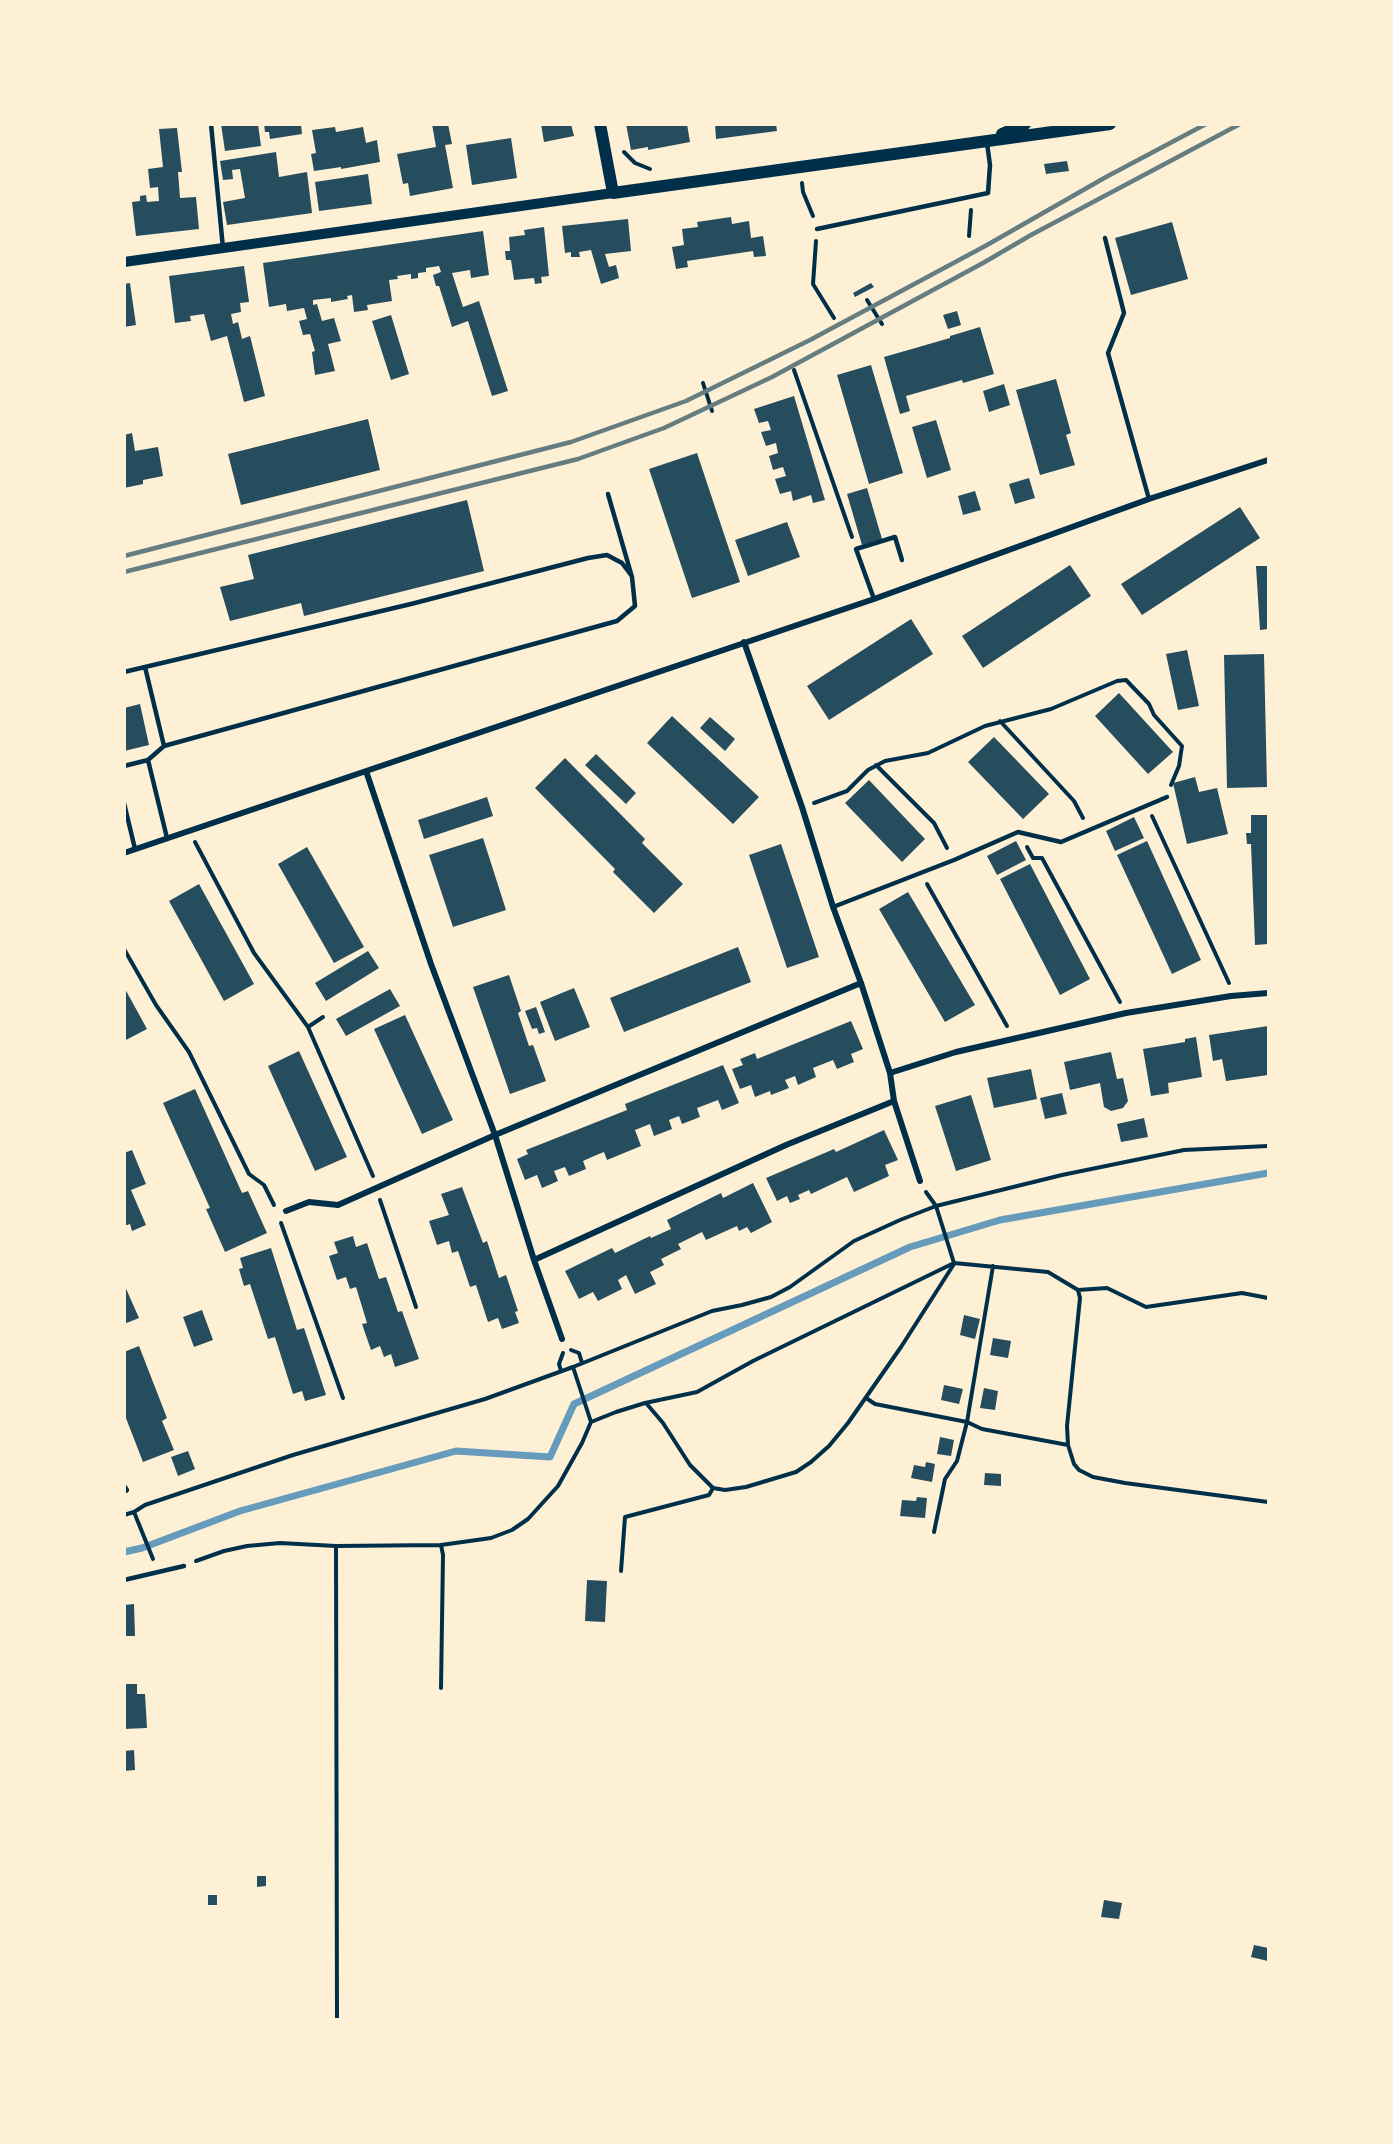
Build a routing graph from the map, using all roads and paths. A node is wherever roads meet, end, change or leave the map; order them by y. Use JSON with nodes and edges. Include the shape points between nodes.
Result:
{"nodes":[{"id":1,"x":211,"y":124,"type":"edge"},
{"id":2,"x":600,"y":124,"type":"edge"},
{"id":3,"x":1025,"y":124,"type":"edge"},
{"id":4,"x":1110,"y":124,"type":"edge"},
{"id":5,"x":987,"y":140,"type":"junction"},
{"id":6,"x":803,"y":192,"type":"dead end"},
{"id":7,"x":613,"y":194,"type":"junction"},
{"id":8,"x":972,"y":196,"type":"junction"},
{"id":9,"x":807,"y":200,"type":"dead end"},
{"id":10,"x":817,"y":229,"type":"joint"},
{"id":11,"x":969,"y":236,"type":"dead end"},
{"id":12,"x":1104,"y":238,"type":"dead end"},
{"id":13,"x":223,"y":248,"type":"junction"},
{"id":14,"x":124,"y":262,"type":"edge"},
{"id":15,"x":867,"y":300,"type":"dead end"},
{"id":16,"x":834,"y":318,"type":"dead end"},
{"id":17,"x":882,"y":324,"type":"dead end"},
{"id":18,"x":794,"y":370,"type":"dead end"},
{"id":19,"x":703,"y":383,"type":"dead end"},
{"id":20,"x":712,"y":411,"type":"dead end"},
{"id":21,"x":1269,"y":460,"type":"edge"},
{"id":22,"x":608,"y":494,"type":"dead end"},
{"id":23,"x":1149,"y":499,"type":"junction"},
{"id":24,"x":856,"y":549,"type":"junction"},
{"id":25,"x":902,"y":560,"type":"dead end"},
{"id":26,"x":632,"y":577,"type":"junction"},
{"id":27,"x":874,"y":599,"type":"junction"},
{"id":28,"x":744,"y":642,"type":"junction"},
{"id":29,"x":145,"y":667,"type":"junction"},
{"id":30,"x":124,"y":672,"type":"edge"},
{"id":31,"x":1000,"y":721,"type":"junction"},
{"id":32,"x":164,"y":746,"type":"junction"},
{"id":33,"x":148,"y":760,"type":"junction"},
{"id":34,"x":876,"y":765,"type":"junction"},
{"id":35,"x":124,"y":766,"type":"edge"},
{"id":36,"x":366,"y":771,"type":"junction"},
{"id":37,"x":1167,"y":797,"type":"joint"},
{"id":38,"x":124,"y":803,"type":"edge"},
{"id":39,"x":1146,"y":805,"type":"junction"},
{"id":40,"x":801,"y":807,"type":"junction"},
{"id":41,"x":1089,"y":830,"type":"junction"},
{"id":42,"x":189,"y":831,"type":"junction"},
{"id":43,"x":1017,"y":832,"type":"junction"},
{"id":44,"x":167,"y":838,"type":"junction"},
{"id":45,"x":135,"y":849,"type":"junction"},
{"id":46,"x":124,"y":853,"type":"edge"},
{"id":47,"x":954,"y":860,"type":"junction"},
{"id":48,"x":921,"y":874,"type":"junction"},
{"id":49,"x":833,"y":908,"type":"junction"},
{"id":50,"x":124,"y":949,"type":"edge"},
{"id":51,"x":861,"y":983,"type":"junction"},
{"id":52,"x":1269,"y":993,"type":"edge"},
{"id":53,"x":1231,"y":996,"type":"junction"},
{"id":54,"x":1126,"y":1013,"type":"junction"},
{"id":55,"x":323,"y":1017,"type":"dead end"},
{"id":56,"x":308,"y":1027,"type":"junction"},
{"id":57,"x":1014,"y":1038,"type":"junction"},
{"id":58,"x":890,"y":1073,"type":"junction"},
{"id":59,"x":894,"y":1101,"type":"junction"},
{"id":60,"x":495,"y":1136,"type":"junction"},
{"id":61,"x":1269,"y":1146,"type":"edge"},
{"id":62,"x":920,"y":1181,"type":"dead end"},
{"id":63,"x":378,"y":1188,"type":"junction"},
{"id":64,"x":936,"y":1206,"type":"junction"},
{"id":65,"x":286,"y":1211,"type":"dead end"},
{"id":66,"x":534,"y":1260,"type":"junction"},
{"id":67,"x":954,"y":1263,"type":"junction"},
{"id":68,"x":993,"y":1266,"type":"junction"},
{"id":69,"x":1078,"y":1290,"type":"junction"},
{"id":70,"x":1269,"y":1298,"type":"edge"},
{"id":71,"x":416,"y":1307,"type":"dead end"},
{"id":72,"x":562,"y":1339,"type":"dead end"},
{"id":73,"x":565,"y":1347,"type":"dead end"},
{"id":74,"x":573,"y":1367,"type":"junction"},
{"id":75,"x":561,"y":1371,"type":"junction"},
{"id":76,"x":343,"y":1398,"type":"dead end"},
{"id":77,"x":866,"y":1398,"type":"junction"},
{"id":78,"x":645,"y":1403,"type":"junction"},
{"id":79,"x":591,"y":1422,"type":"junction"},
{"id":80,"x":967,"y":1422,"type":"junction"},
{"id":81,"x":1068,"y":1445,"type":"junction"},
{"id":82,"x":713,"y":1488,"type":"junction"},
{"id":83,"x":1269,"y":1502,"type":"edge"},
{"id":84,"x":134,"y":1512,"type":"junction"},
{"id":85,"x":124,"y":1515,"type":"edge"},
{"id":86,"x":934,"y":1532,"type":"dead end"},
{"id":87,"x":441,"y":1545,"type":"junction"},
{"id":88,"x":336,"y":1546,"type":"junction"},
{"id":89,"x":152,"y":1557,"type":"dead end"},
{"id":90,"x":184,"y":1566,"type":"joint"},
{"id":91,"x":621,"y":1571,"type":"dead end"},
{"id":92,"x":124,"y":1580,"type":"edge"},
{"id":93,"x":441,"y":1688,"type":"dead end"},
{"id":94,"x":338,"y":2019,"type":"edge"}],
"edges":[{"from":1,"to":13,"type":"lane"},
{"from":2,"to":7,"type":"main road"},
{"from":3,"to":5,"type":"main road"},
{"from":4,"to":5,"type":"main road"},
{"from":5,"to":7,"type":"main road"},
{"from":5,"to":8,"type":"lane","via":[[988,193]]},
{"from":6,"to":9,"type":"path"},
{"from":7,"to":13,"type":"street"},
{"from":8,"to":10,"type":"lane"},
{"from":8,"to":11,"type":"path"},
{"from":10,"to":16,"type":"path","via":[[813,284]]},
{"from":12,"to":23,"type":"lane","via":[[1124,314],[1108,353]]},
{"from":13,"to":14,"type":"street"},
{"from":15,"to":17,"type":"path"},
{"from":18,"to":24,"type":"path"},
{"from":19,"to":20,"type":"path"},
{"from":21,"to":23,"type":"street"},
{"from":22,"to":26,"type":"lane"},
{"from":23,"to":27,"type":"street"},
{"from":24,"to":25,"type":"lane","via":[[895,537]]},
{"from":24,"to":27,"type":"lane"},
{"from":26,"to":29,"type":"lane","via":[[622,563],[607,555],[588,558]]},
{"from":26,"to":32,"type":"lane","via":[[635,606],[617,621]]},
{"from":27,"to":28,"type":"street"},
{"from":28,"to":36,"type":"street"},
{"from":28,"to":40,"type":"street"},
{"from":29,"to":30,"type":"lane"},
{"from":29,"to":32,"type":"lane"},
{"from":31,"to":34,"type":"path","via":[[928,753]]},
{"from":31,"to":37,"type":"path","via":[[1051,709],[1126,680],[1182,746]]},
{"from":31,"to":41,"type":"path","via":[[1074,801]]},
{"from":32,"to":33,"type":"lane"},
{"from":33,"to":35,"type":"lane"},
{"from":33,"to":44,"type":"lane"},
{"from":34,"to":40,"type":"path","via":[[847,791]]},
{"from":34,"to":47,"type":"path","via":[[934,824]]},
{"from":36,"to":42,"type":"street"},
{"from":36,"to":60,"type":"street","via":[[431,964]]},
{"from":37,"to":39,"type":"lane"},
{"from":38,"to":45,"type":"lane"},
{"from":39,"to":41,"type":"lane"},
{"from":39,"to":53,"type":"path","via":[[1229,979]]},
{"from":40,"to":49,"type":"street"},
{"from":41,"to":43,"type":"lane","via":[[1061,842]]},
{"from":42,"to":44,"type":"street"},
{"from":42,"to":56,"type":"path","via":[[254,953]]},
{"from":43,"to":47,"type":"lane"},
{"from":43,"to":54,"type":"path","via":[[1033,858],[1042,858]]},
{"from":44,"to":45,"type":"street"},
{"from":45,"to":46,"type":"street"},
{"from":47,"to":48,"type":"lane"},
{"from":48,"to":49,"type":"lane"},
{"from":48,"to":57,"type":"path"},
{"from":49,"to":51,"type":"street"},
{"from":50,"to":76,"type":"path","via":[[189,1052],[249,1173],[264,1185]]},
{"from":51,"to":58,"type":"street"},
{"from":51,"to":60,"type":"street"},
{"from":52,"to":53,"type":"street"},
{"from":53,"to":54,"type":"street"},
{"from":54,"to":57,"type":"street"},
{"from":55,"to":56,"type":"path"},
{"from":56,"to":63,"type":"path"},
{"from":57,"to":58,"type":"street"},
{"from":58,"to":59,"type":"street"},
{"from":59,"to":62,"type":"street"},
{"from":59,"to":66,"type":"street","via":[[786,1145]]},
{"from":60,"to":63,"type":"street"},
{"from":60,"to":66,"type":"street"},
{"from":61,"to":64,"type":"path","via":[[1184,1150]]},
{"from":63,"to":65,"type":"street","via":[[338,1205],[309,1202]]},
{"from":63,"to":71,"type":"path"},
{"from":64,"to":67,"type":"path"},
{"from":64,"to":74,"type":"path","via":[[854,1241],[771,1297],[712,1311]]},
{"from":66,"to":72,"type":"street"},
{"from":67,"to":68,"type":"path"},
{"from":67,"to":77,"type":"path"},
{"from":67,"to":78,"type":"path","via":[[697,1392]]},
{"from":68,"to":69,"type":"path","via":[[1048,1272]]},
{"from":68,"to":80,"type":"path"},
{"from":69,"to":70,"type":"path","via":[[1107,1288],[1146,1307],[1242,1293]]},
{"from":69,"to":81,"type":"path"},
{"from":73,"to":75,"type":"path","via":[[559,1364]]},
{"from":74,"to":75,"type":"path"},
{"from":74,"to":79,"type":"path"},
{"from":75,"to":84,"type":"path","via":[[485,1399],[293,1455]]},
{"from":77,"to":80,"type":"path","via":[[875,1404]]},
{"from":77,"to":82,"type":"path","via":[[829,1446],[796,1472],[746,1487]]},
{"from":78,"to":79,"type":"path"},
{"from":78,"to":82,"type":"path","via":[[663,1422],[690,1466]]},
{"from":79,"to":87,"type":"path","via":[[558,1486],[528,1519],[491,1538]]},
{"from":80,"to":81,"type":"path","via":[[982,1429]]},
{"from":80,"to":86,"type":"path","via":[[957,1461],[945,1479]]},
{"from":81,"to":83,"type":"path","via":[[1074,1464],[1093,1477]]},
{"from":82,"to":91,"type":"path","via":[[710,1495],[625,1517]]},
{"from":84,"to":85,"type":"path"},
{"from":84,"to":89,"type":"path"},
{"from":87,"to":88,"type":"path"},
{"from":87,"to":93,"type":"path"},
{"from":88,"to":90,"type":"path","via":[[247,1546]]},
{"from":88,"to":94,"type":"path"},
{"from":90,"to":92,"type":"lane"}]}
